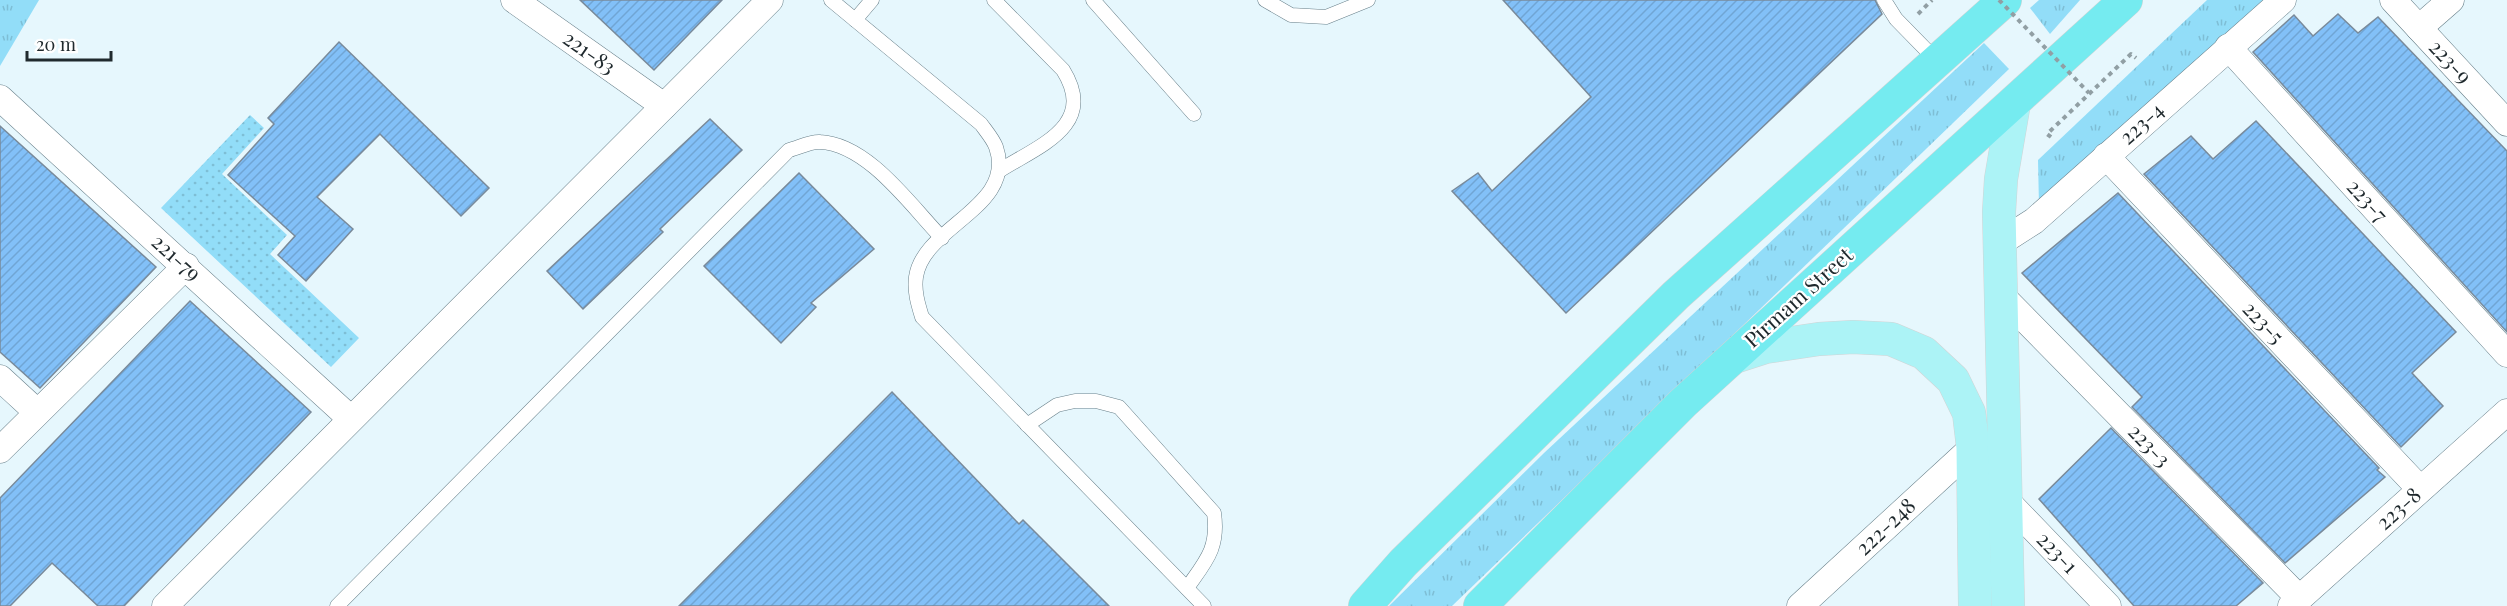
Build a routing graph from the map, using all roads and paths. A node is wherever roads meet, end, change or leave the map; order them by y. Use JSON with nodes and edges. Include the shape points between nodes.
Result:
{"nodes":[{"id":1,"x":514,"y":0,"type":"edge"},
{"id":2,"x":770,"y":0,"type":"edge"},
{"id":3,"x":831,"y":0,"type":"edge"},
{"id":4,"x":872,"y":0,"type":"edge"},
{"id":5,"x":994,"y":0,"type":"edge"},
{"id":6,"x":1093,"y":0,"type":"edge"},
{"id":7,"x":1265,"y":0,"type":"edge"},
{"id":8,"x":1368,"y":0,"type":"edge"},
{"id":9,"x":1884,"y":0,"type":"edge"},
{"id":10,"x":1932,"y":0,"type":"edge"},
{"id":11,"x":1999,"y":0,"type":"edge"},
{"id":12,"x":2005,"y":0,"type":"edge"},
{"id":13,"x":2126,"y":0,"type":"edge"},
{"id":14,"x":2283,"y":0,"type":"edge"},
{"id":15,"x":2393,"y":0,"type":"edge"},
{"id":16,"x":2451,"y":0,"type":"edge"},
{"id":17,"x":1917,"y":15,"type":"dead end"},
{"id":18,"x":855,"y":20,"type":"junction"},
{"id":19,"x":2419,"y":28,"type":"junction"},
{"id":20,"x":2228,"y":47,"type":"junction"},
{"id":21,"x":2136,"y":58,"type":"dead end"},
{"id":22,"x":1938,"y":62,"type":"junction"},
{"id":23,"x":2089,"y":93,"type":"junction"},
{"id":24,"x":0,"y":98,"type":"edge"},
{"id":25,"x":2014,"y":103,"type":"junction"},
{"id":26,"x":664,"y":106,"type":"junction"},
{"id":27,"x":1194,"y":114,"type":"dead end"},
{"id":28,"x":2507,"y":123,"type":"edge"},
{"id":29,"x":2051,"y":137,"type":"dead end"},
{"id":30,"x":2106,"y":156,"type":"junction"},
{"id":31,"x":999,"y":171,"type":"junction"},
{"id":32,"x":942,"y":238,"type":"junction"},
{"id":33,"x":1998,"y":244,"type":"junction"},
{"id":34,"x":186,"y":266,"type":"junction"},
{"id":35,"x":2000,"y":294,"type":"junction"},
{"id":36,"x":2507,"y":354,"type":"edge"},
{"id":37,"x":1734,"y":357,"type":"junction"},
{"id":38,"x":0,"y":378,"type":"edge"},
{"id":39,"x":38,"y":412,"type":"junction"},
{"id":40,"x":2507,"y":412,"type":"edge"},
{"id":41,"x":351,"y":420,"type":"junction"},
{"id":42,"x":1027,"y":425,"type":"junction"},
{"id":43,"x":1973,"y":447,"type":"junction"},
{"id":44,"x":0,"y":450,"type":"edge"},
{"id":45,"x":2421,"y":489,"type":"junction"},
{"id":46,"x":2006,"y":500,"type":"junction"},
{"id":47,"x":1187,"y":588,"type":"junction"},
{"id":48,"x":2295,"y":602,"type":"edge"},
{"id":49,"x":165,"y":606,"type":"edge"},
{"id":50,"x":336,"y":606,"type":"edge"},
{"id":51,"x":1204,"y":606,"type":"edge"},
{"id":52,"x":1365,"y":606,"type":"edge"},
{"id":53,"x":1480,"y":606,"type":"edge"},
{"id":54,"x":1800,"y":606,"type":"edge"},
{"id":55,"x":1975,"y":606,"type":"edge"},
{"id":56,"x":2008,"y":606,"type":"edge"},
{"id":57,"x":2108,"y":606,"type":"edge"}],
"edges":[{"from":1,"to":26,"type":"street","name":"221-83"},
{"from":2,"to":26,"type":"street"},
{"from":3,"to":18,"type":"lane"},
{"from":4,"to":18,"type":"lane"},
{"from":5,"to":31,"type":"lane","via":[[1063,70],[1075,99],[1073,115],[1063,130]]},
{"from":6,"to":27,"type":"lane"},
{"from":7,"to":8,"type":"lane","via":[[1291,15],[1326,17]]},
{"from":9,"to":22,"type":"lane","via":[[1896,19]]},
{"from":10,"to":17,"type":"path"},
{"from":11,"to":23,"type":"path","bridge":true},
{"from":12,"to":22,"type":"highway"},
{"from":13,"to":25,"type":"highway","name":"Pirmam Street"},
{"from":14,"to":20,"type":"street","name":"223-4"},
{"from":15,"to":19,"type":"street","name":"223-9"},
{"from":16,"to":19,"type":"street"},
{"from":18,"to":31,"type":"lane","via":[[981,124],[996,147]]},
{"from":19,"to":28,"type":"street","name":"223-9"},
{"from":20,"to":30,"type":"street","name":"223-4"},
{"from":20,"to":36,"type":"street","name":"223-7"},
{"from":21,"to":23,"type":"path","via":[[2131,54]]},
{"from":22,"to":52,"type":"highway","via":[[1676,295],[1403,563]]},
{"from":23,"to":29,"type":"path","via":[[2047,134]]},
{"from":24,"to":34,"type":"street","name":"221-79"},
{"from":25,"to":33,"type":"main road","via":[[2001,180]]},
{"from":25,"to":37,"type":"highway","name":"Pirmam Street"},
{"from":26,"to":41,"type":"street"},
{"from":30,"to":33,"type":"street","name":"223-4","via":[[2034,221]]},
{"from":30,"to":45,"type":"street","name":"223-5"},
{"from":31,"to":32,"type":"lane","via":[[990,193]]},
{"from":32,"to":42,"type":"lane","via":[[916,275],[916,299],[922,317]]},
{"from":32,"to":50,"type":"lane","via":[[865,157],[819,142],[789,150]]},
{"from":33,"to":35,"type":"main road"},
{"from":34,"to":39,"type":"street"},
{"from":34,"to":41,"type":"street","name":"221-79"},
{"from":35,"to":46,"type":"main road"},
{"from":35,"to":48,"type":"street","name":"223-3"},
{"from":37,"to":43,"type":"main road","via":[[1765,347],[1819,339],[1891,339],[1924,353],[1953,380],[1969,413]]},
{"from":37,"to":53,"type":"highway","name":"Pirmam Street"},
{"from":38,"to":39,"type":"street"},
{"from":39,"to":44,"type":"street"},
{"from":40,"to":45,"type":"street","name":"223-8"},
{"from":41,"to":49,"type":"street"},
{"from":42,"to":47,"type":"lane"},
{"from":42,"to":47,"type":"lane","via":[[1057,405],[1075,400],[1096,400],[1119,407],[1214,513],[1214,549]]},
{"from":43,"to":54,"type":"street","name":"222-248"},
{"from":43,"to":55,"type":"main road"},
{"from":45,"to":48,"type":"street","name":"223-8"},
{"from":46,"to":56,"type":"main road"},
{"from":46,"to":57,"type":"street","name":"223-1"},
{"from":47,"to":51,"type":"lane"}]}
